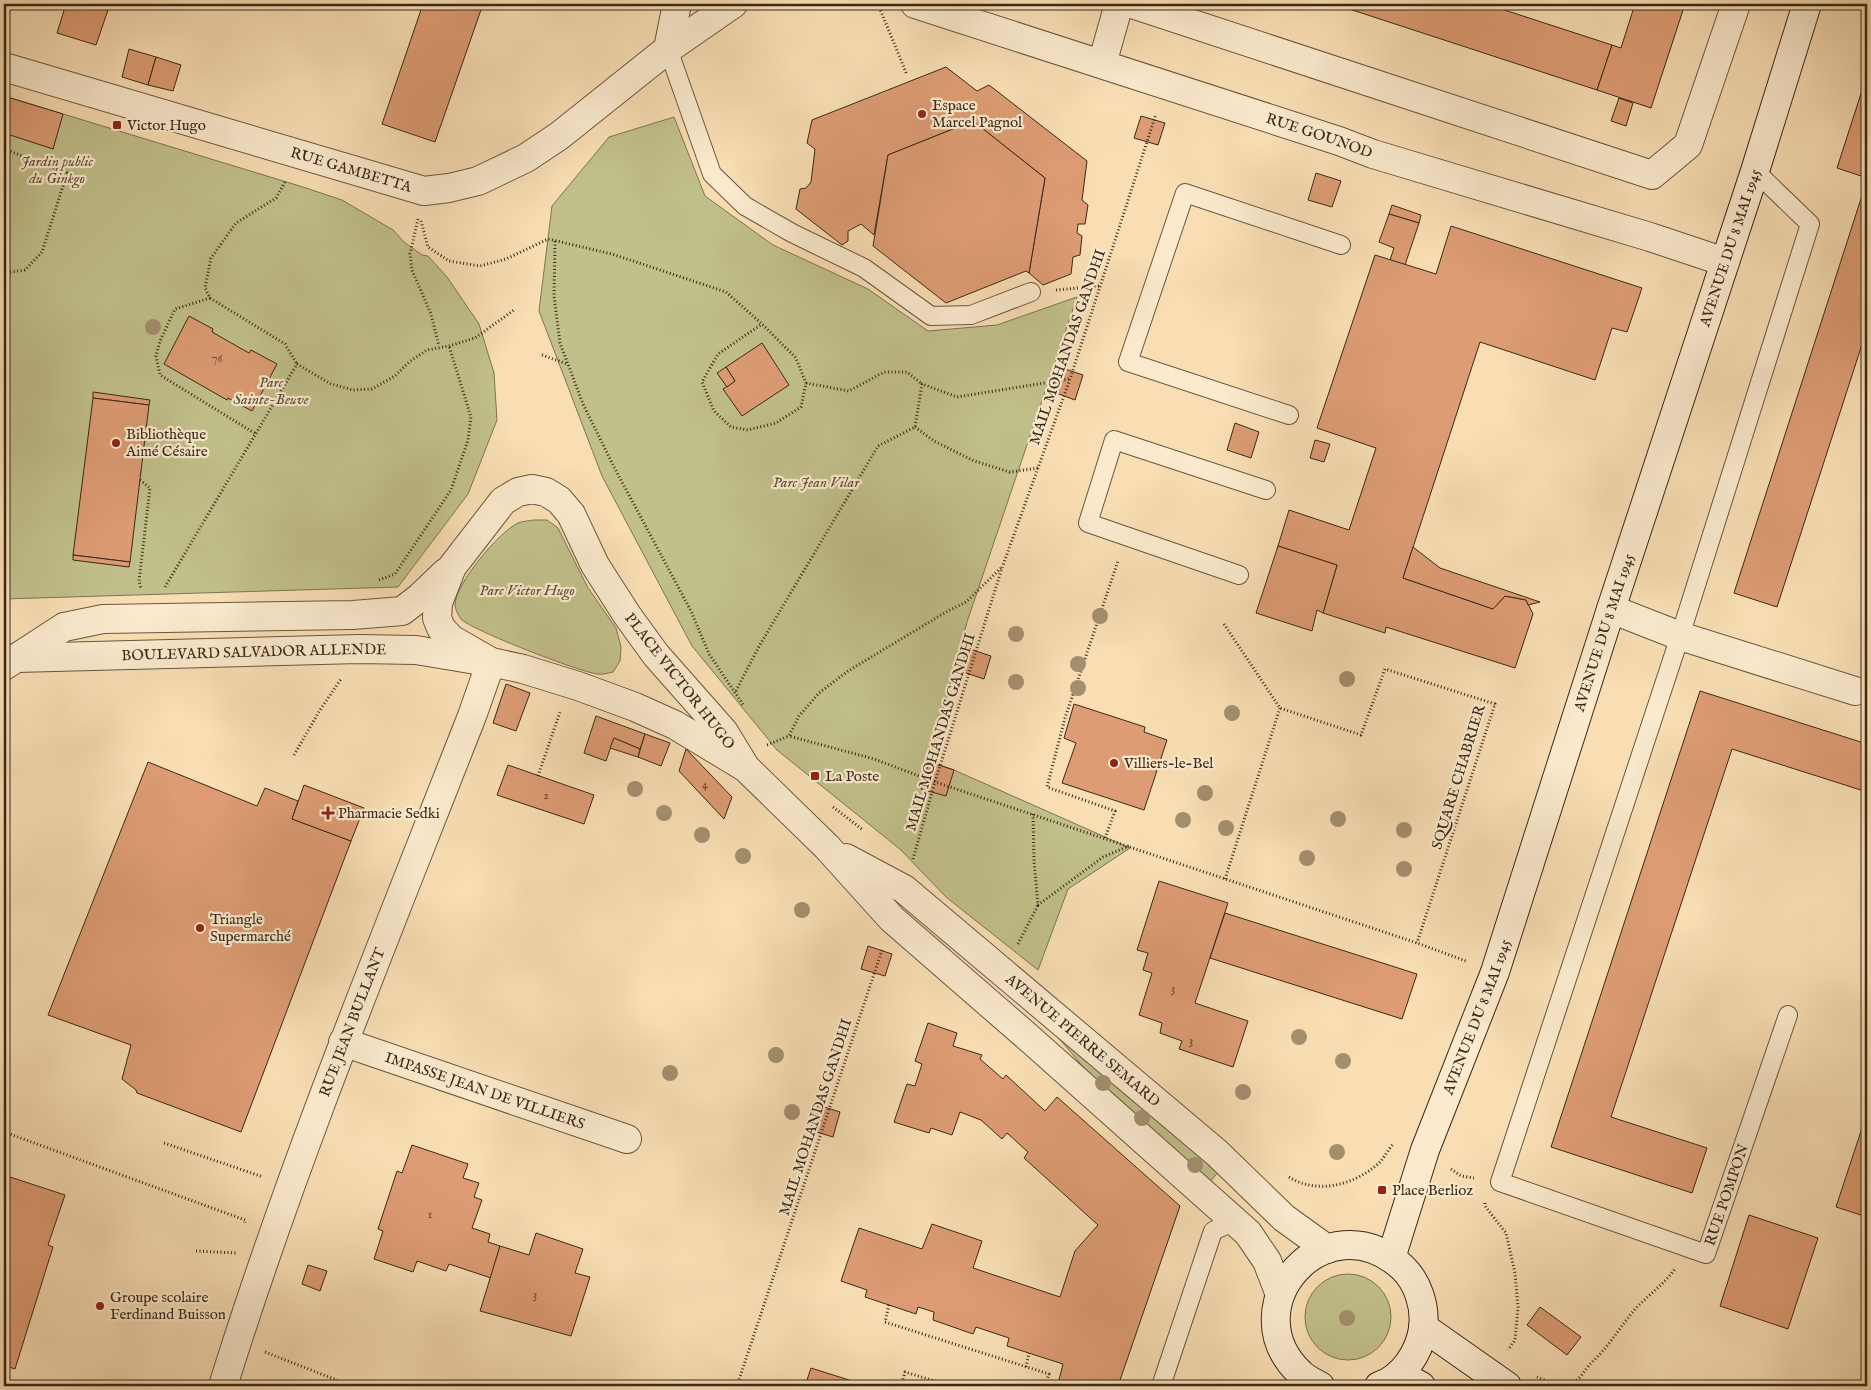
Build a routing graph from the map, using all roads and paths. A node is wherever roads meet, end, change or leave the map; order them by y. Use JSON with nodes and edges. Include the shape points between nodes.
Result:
{"nodes":[{"id":1,"x":677,"y":4,"type":"edge"},
{"id":2,"x":733,"y":4,"type":"edge"},
{"id":3,"x":878,"y":4,"type":"edge"},
{"id":4,"x":916,"y":4,"type":"edge"},
{"id":5,"x":1119,"y":4,"type":"edge"},
{"id":6,"x":1132,"y":4,"type":"edge"},
{"id":7,"x":1736,"y":4,"type":"edge"},
{"id":8,"x":1807,"y":4,"type":"edge"},
{"id":9,"x":668,"y":49,"type":"junction"},
{"id":10,"x":1102,"y":64,"type":"junction"},
{"id":11,"x":4,"y":67,"type":"edge"},
{"id":12,"x":907,"y":75,"type":"dead end"},
{"id":13,"x":1166,"y":85,"type":"junction"},
{"id":14,"x":4,"y":149,"type":"edge"},
{"id":15,"x":299,"y":154,"type":"junction"},
{"id":16,"x":1755,"y":171,"type":"junction"},
{"id":17,"x":555,"y":241,"type":"junction"},
{"id":18,"x":1341,"y":244,"type":"dead end"},
{"id":19,"x":1725,"y":262,"type":"junction"},
{"id":20,"x":4,"y":273,"type":"edge"},
{"id":21,"x":1100,"y":286,"type":"junction"},
{"id":22,"x":1030,"y":292,"type":"joint"},
{"id":23,"x":210,"y":298,"type":"junction"},
{"id":24,"x":514,"y":310,"type":"dead end"},
{"id":25,"x":762,"y":324,"type":"junction"},
{"id":26,"x":439,"y":346,"type":"junction"},
{"id":27,"x":449,"y":346,"type":"junction"},
{"id":28,"x":542,"y":355,"type":"dead end"},
{"id":29,"x":297,"y":364,"type":"junction"},
{"id":30,"x":568,"y":364,"type":"junction"},
{"id":31,"x":1070,"y":379,"type":"junction"},
{"id":32,"x":806,"y":383,"type":"junction"},
{"id":33,"x":922,"y":384,"type":"junction"},
{"id":34,"x":1289,"y":415,"type":"dead end"},
{"id":35,"x":915,"y":427,"type":"junction"},
{"id":36,"x":256,"y":434,"type":"junction"},
{"id":37,"x":1038,"y":468,"type":"junction"},
{"id":38,"x":140,"y":480,"type":"dead end"},
{"id":39,"x":1266,"y":490,"type":"dead end"},
{"id":40,"x":1127,"y":537,"type":"junction"},
{"id":41,"x":452,"y":567,"type":"junction"},
{"id":42,"x":1002,"y":568,"type":"junction"},
{"id":43,"x":1240,"y":575,"type":"dead end"},
{"id":44,"x":376,"y":581,"type":"dead end"},
{"id":45,"x":1611,"y":609,"type":"junction"},
{"id":46,"x":148,"y":618,"type":"junction"},
{"id":47,"x":1224,"y":624,"type":"dead end"},
{"id":48,"x":1680,"y":636,"type":"junction"},
{"id":49,"x":350,"y":649,"type":"junction"},
{"id":50,"x":8,"y":658,"type":"edge"},
{"id":51,"x":491,"y":662,"type":"junction"},
{"id":52,"x":569,"y":683,"type":"junction"},
{"id":53,"x":736,"y":691,"type":"junction"},
{"id":54,"x":1855,"y":691,"type":"dead end"},
{"id":55,"x":745,"y":706,"type":"dead end"},
{"id":56,"x":1280,"y":708,"type":"junction"},
{"id":57,"x":789,"y":736,"type":"junction"},
{"id":58,"x":762,"y":737,"type":"dead end"},
{"id":59,"x":767,"y":745,"type":"junction"},
{"id":60,"x":772,"y":752,"type":"dead end"},
{"id":61,"x":294,"y":755,"type":"dead end"},
{"id":62,"x":746,"y":768,"type":"junction"},
{"id":63,"x":538,"y":776,"type":"dead end"},
{"id":64,"x":935,"y":782,"type":"junction"},
{"id":65,"x":827,"y":802,"type":"dead end"},
{"id":66,"x":1033,"y":814,"type":"junction"},
{"id":67,"x":865,"y":832,"type":"dead end"},
{"id":68,"x":1105,"y":838,"type":"junction"},
{"id":69,"x":1130,"y":846,"type":"junction"},
{"id":70,"x":827,"y":847,"type":"junction"},
{"id":71,"x":1225,"y":879,"type":"junction"},
{"id":72,"x":904,"y":889,"type":"junction"},
{"id":73,"x":892,"y":919,"type":"junction"},
{"id":74,"x":1417,"y":943,"type":"junction"},
{"id":75,"x":1495,"y":972,"type":"junction"},
{"id":76,"x":1788,"y":1015,"type":"dead end"},
{"id":77,"x":343,"y":1042,"type":"junction"},
{"id":78,"x":4,"y":1132,"type":"edge"},
{"id":79,"x":627,"y":1139,"type":"dead end"},
{"id":80,"x":164,"y":1143,"type":"dead end"},
{"id":81,"x":1425,"y":1150,"type":"junction"},
{"id":82,"x":1494,"y":1181,"type":"junction"},
{"id":83,"x":291,"y":1187,"type":"junction"},
{"id":84,"x":1256,"y":1190,"type":"junction"},
{"id":85,"x":1235,"y":1221,"type":"junction"},
{"id":86,"x":1690,"y":1248,"type":"junction"},
{"id":87,"x":1327,"y":1249,"type":"junction"},
{"id":88,"x":196,"y":1251,"type":"dead end"},
{"id":89,"x":258,"y":1253,"type":"junction"},
{"id":90,"x":1391,"y":1258,"type":"junction"},
{"id":91,"x":1280,"y":1295,"type":"junction"},
{"id":92,"x":889,"y":1305,"type":"dead end"},
{"id":93,"x":1424,"y":1327,"type":"junction"},
{"id":94,"x":237,"y":1340,"type":"junction"},
{"id":95,"x":1507,"y":1352,"type":"dead end"},
{"id":96,"x":1029,"y":1353,"type":"dead end"},
{"id":97,"x":1026,"y":1366,"type":"junction"},
{"id":98,"x":1530,"y":1371,"type":"dead end"},
{"id":99,"x":1307,"y":1382,"type":"edge"},
{"id":100,"x":1393,"y":1383,"type":"edge"},
{"id":101,"x":1570,"y":1385,"type":"edge"},
{"id":102,"x":222,"y":1386,"type":"edge"},
{"id":103,"x":352,"y":1386,"type":"edge"},
{"id":104,"x":737,"y":1386,"type":"edge"},
{"id":105,"x":901,"y":1386,"type":"edge"},
{"id":106,"x":952,"y":1386,"type":"edge"},
{"id":107,"x":1045,"y":1386,"type":"edge"},
{"id":108,"x":1161,"y":1386,"type":"edge"},
{"id":109,"x":1507,"y":1386,"type":"edge"}],
"edges":[{"from":1,"to":9,"type":"street"},
{"from":2,"to":9,"type":"street","name":"RUE GAMBETTA"},
{"from":3,"to":12,"type":"path"},
{"from":4,"to":10,"type":"street","name":"RUE GOUNOD"},
{"from":5,"to":10,"type":"street"},
{"from":6,"to":7,"type":"street","via":[[1652,175],[1688,145]]},
{"from":8,"to":16,"type":"street","name":"AVENUE DU 8 MAI 1945"},
{"from":9,"to":15,"type":"street","name":"RUE GAMBETTA","via":[[559,136],[526,158],[478,181],[424,191]]},
{"from":9,"to":22,"type":"lane","via":[[712,174],[744,206],[864,268],[931,316],[971,315]]},
{"from":10,"to":13,"type":"street","name":"RUE GOUNOD"},
{"from":11,"to":15,"type":"street","name":"RUE GAMBETTA"},
{"from":13,"to":19,"type":"street","name":"RUE GOUNOD","via":[[1373,154]]},
{"from":13,"to":21,"type":"path","name":"MAIL MOHANDAS GANDHI"},
{"from":14,"to":20,"type":"path","via":[[67,173],[42,252],[25,270]]},
{"from":15,"to":23,"type":"path","via":[[276,198],[236,223],[211,258],[205,288]]},
{"from":16,"to":19,"type":"street","name":"AVENUE DU 8 MAI 1945"},
{"from":16,"to":48,"type":"lane","via":[[1810,224]]},
{"from":17,"to":25,"type":"path","via":[[612,254],[726,292]]},
{"from":17,"to":26,"type":"path","via":[[548,239],[506,259],[480,266],[449,261],[428,247],[420,212],[410,254],[412,270],[432,314]]},
{"from":17,"to":30,"type":"path","via":[[554,296],[560,343]]},
{"from":18,"to":34,"type":"lane","via":[[1185,193],[1128,362]]},
{"from":19,"to":45,"type":"street","name":"AVENUE DU 8 MAI 1945"},
{"from":21,"to":22,"type":"path"},
{"from":21,"to":31,"type":"path","name":"MAIL MOHANDAS GANDHI"},
{"from":23,"to":29,"type":"path","via":[[285,344]]},
{"from":23,"to":36,"type":"path","via":[[175,309],[156,356],[160,375]]},
{"from":24,"to":27,"type":"path","via":[[475,338]]},
{"from":25,"to":32,"type":"path","via":[[796,358]]},
{"from":25,"to":32,"type":"path","via":[[718,354],[702,382],[714,412],[731,427],[748,430],[776,423],[801,407]]},
{"from":26,"to":27,"type":"path"},
{"from":26,"to":29,"type":"path","via":[[427,350],[395,376],[372,389],[353,390],[331,384]]},
{"from":27,"to":44,"type":"path","via":[[471,417],[468,440],[451,490],[395,574]]},
{"from":28,"to":30,"type":"path"},
{"from":29,"to":36,"type":"path"},
{"from":30,"to":53,"type":"path","via":[[587,413],[691,612],[709,654]]},
{"from":31,"to":33,"type":"path","via":[[957,397]]},
{"from":31,"to":37,"type":"path","name":"MAIL MOHANDAS GANDHI"},
{"from":32,"to":33,"type":"path","via":[[849,391],[884,372],[907,372]]},
{"from":33,"to":35,"type":"path"},
{"from":35,"to":37,"type":"path","via":[[934,441],[974,461],[1010,472]]},
{"from":35,"to":53,"type":"path","via":[[878,446]]},
{"from":36,"to":46,"type":"path"},
{"from":37,"to":42,"type":"path","name":"MAIL MOHANDAS GANDHI"},
{"from":38,"to":46,"type":"path","via":[[150,488],[139,581]]},
{"from":39,"to":40,"type":"lane","via":[[1114,440],[1088,523]]},
{"from":40,"to":43,"type":"lane"},
{"from":40,"to":68,"type":"path","via":[[1065,718],[1047,786],[1115,811]]},
{"from":41,"to":46,"type":"street","name":"BOULEVARD SALVADOR ALLENDE","via":[[402,612]]},
{"from":41,"to":51,"type":"street","name":"PLACE VICTOR HUGO","via":[[438,603],[437,618],[441,628],[451,639]]},
{"from":41,"to":62,"type":"street","name":"PLACE VICTOR HUGO","via":[[504,502],[518,492],[532,489],[560,500],[571,514],[626,615],[656,655],[724,732]]},
{"from":42,"to":57,"type":"path","via":[[966,602],[848,670],[819,693]]},
{"from":42,"to":64,"type":"path","name":"MAIL MOHANDAS GANDHI"},
{"from":45,"to":48,"type":"street"},
{"from":45,"to":75,"type":"street","name":"AVENUE DU 8 MAI 1945"},
{"from":46,"to":50,"type":"street","name":"BOULEVARD SALVADOR ALLENDE","via":[[103,619],[64,627]]},
{"from":47,"to":56,"type":"path"},
{"from":48,"to":54,"type":"street"},
{"from":48,"to":82,"type":"lane"},
{"from":49,"to":50,"type":"street","name":"BOULEVARD SALVADOR ALLENDE"},
{"from":49,"to":51,"type":"street","name":"BOULEVARD SALVADOR ALLENDE","via":[[416,650]]},
{"from":49,"to":61,"type":"path","via":[[346,672]]},
{"from":51,"to":52,"type":"street","name":"PLACE VICTOR HUGO"},
{"from":51,"to":77,"type":"street","name":"RUE JEAN BULLANT"},
{"from":52,"to":62,"type":"street","name":"PLACE VICTOR HUGO","via":[[675,725]]},
{"from":52,"to":63,"type":"path"},
{"from":53,"to":55,"type":"path"},
{"from":56,"to":71,"type":"path"},
{"from":56,"to":74,"type":"path","name":"SQUARE CHABRIER","via":[[1361,735],[1385,669],[1495,704]]},
{"from":57,"to":59,"type":"path"},
{"from":57,"to":64,"type":"path","via":[[874,760]]},
{"from":58,"to":59,"type":"path"},
{"from":59,"to":60,"type":"path"},
{"from":62,"to":70,"type":"street","name":"AVENUE PIERRE SEMARD"},
{"from":64,"to":66,"type":"path"},
{"from":64,"to":72,"type":"path","name":"MAIL MOHANDAS GANDHI"},
{"from":65,"to":67,"type":"path"},
{"from":66,"to":68,"type":"path"},
{"from":66,"to":69,"type":"path","via":[[1038,905],[1103,857]]},
{"from":68,"to":69,"type":"path"},
{"from":69,"to":71,"type":"path"},
{"from":70,"to":72,"type":"street","name":"AVENUE PIERRE SEMARD"},
{"from":70,"to":73,"type":"street","name":"AVENUE PIERRE SEMARD"},
{"from":71,"to":74,"type":"path"},
{"from":72,"to":84,"type":"street","name":"AVENUE PIERRE SEMARD","via":[[1217,1153]]},
{"from":73,"to":85,"type":"street","name":"AVENUE PIERRE SEMARD"},
{"from":73,"to":104,"type":"path","name":"MAIL MOHANDAS GANDHI"},
{"from":74,"to":75,"type":"path"},
{"from":75,"to":81,"type":"street","name":"AVENUE DU 8 MAI 1945"},
{"from":76,"to":86,"type":"lane","name":"RUE POMPON","via":[[1706,1254]]},
{"from":77,"to":79,"type":"street","name":"IMPASSE JEAN DE VILLIERS"},
{"from":77,"to":83,"type":"street","name":"RUE JEAN BULLANT"},
{"from":78,"to":89,"type":"path","via":[[245,1220]]},
{"from":80,"to":83,"type":"path"},
{"from":81,"to":82,"type":"path","via":[[1461,1176]]},
{"from":81,"to":84,"type":"path","via":[[1395,1142],[1379,1163],[1355,1179],[1326,1187],[1298,1183],[1278,1170]]},
{"from":81,"to":90,"type":"street","name":"AVENUE DU 8 MAI 1945"},
{"from":82,"to":86,"type":"lane","name":"RUE POMPON"},
{"from":82,"to":95,"type":"path","via":[[1485,1206],[1506,1233],[1516,1273],[1516,1340]]},
{"from":83,"to":89,"type":"street","name":"RUE JEAN BULLANT"},
{"from":84,"to":87,"type":"street","name":"AVENUE PIERRE SEMARD","via":[[1284,1218]]},
{"from":85,"to":91,"type":"street","name":"AVENUE PIERRE SEMARD","via":[[1248,1233],[1267,1261]]},
{"from":85,"to":108,"type":"lane","via":[[1213,1231]]},
{"from":86,"to":101,"type":"path","via":[[1666,1281],[1637,1308],[1602,1353]]},
{"from":87,"to":90,"type":"street","via":[[1349,1245],[1371,1248]]},
{"from":87,"to":91,"type":"street","via":[[1311,1255],[1298,1266]]},
{"from":88,"to":89,"type":"path"},
{"from":89,"to":94,"type":"street","name":"RUE JEAN BULLANT"},
{"from":90,"to":93,"type":"street","via":[[1406,1271],[1417,1288],[1423,1307]]},
{"from":91,"to":99,"type":"street","via":[[1277,1330],[1290,1362]]},
{"from":92,"to":97,"type":"path","via":[[885,1322]]},
{"from":93,"to":100,"type":"street","via":[[1414,1357]]},
{"from":93,"to":109,"type":"street"},
{"from":94,"to":102,"type":"street","name":"RUE JEAN BULLANT"},
{"from":94,"to":103,"type":"path"},
{"from":96,"to":97,"type":"path"},
{"from":97,"to":107,"type":"path","via":[[1049,1374]]},
{"from":98,"to":101,"type":"path","via":[[1537,1378]]},
{"from":105,"to":106,"type":"path","via":[[905,1372]]}]}
